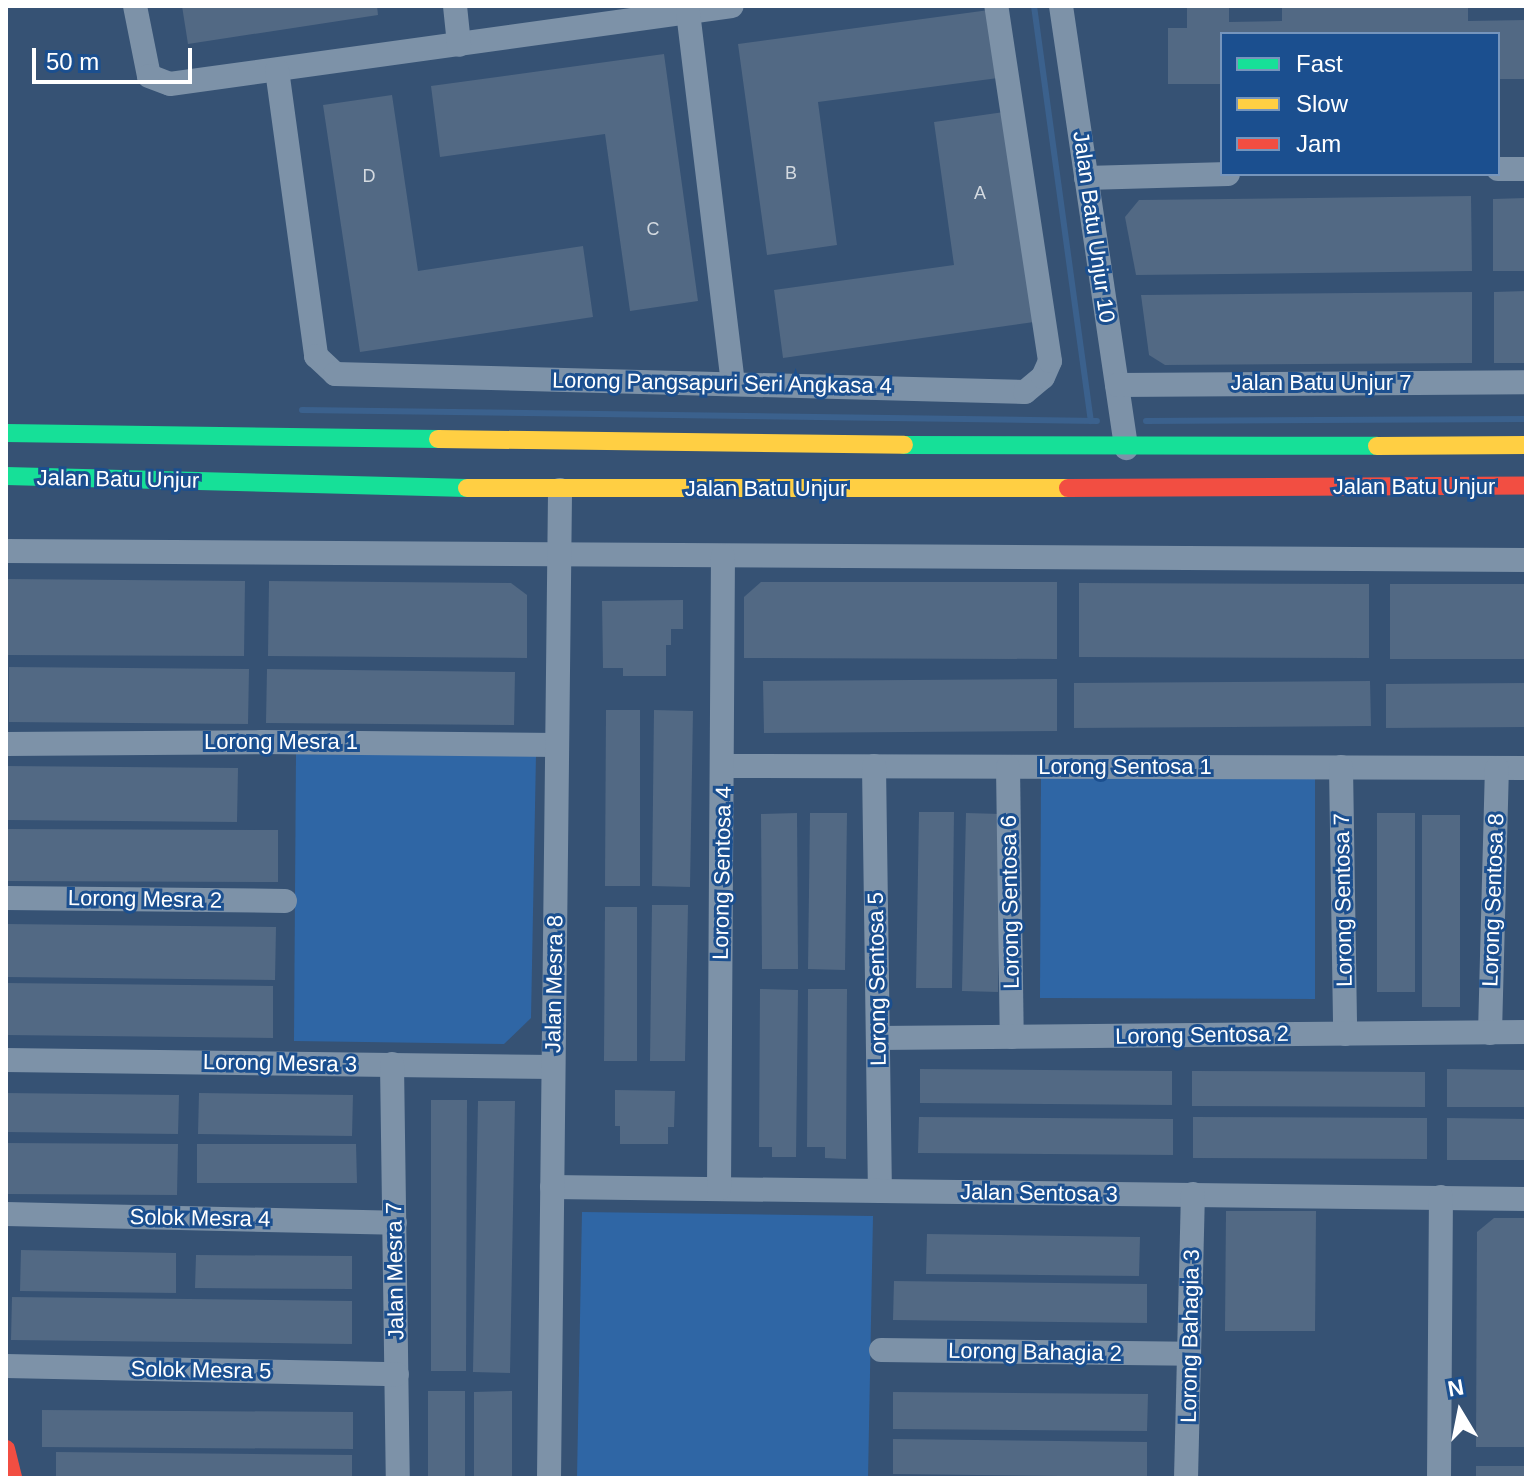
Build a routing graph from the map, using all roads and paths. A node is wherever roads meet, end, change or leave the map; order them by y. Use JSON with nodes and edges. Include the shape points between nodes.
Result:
{"nodes":[{"id":1,"x":135,"y":6,"type":"edge"},
{"id":2,"x":455,"y":6,"type":"edge"},
{"id":3,"x":732,"y":6,"type":"edge"},
{"id":4,"x":996,"y":6,"type":"edge"},
{"id":5,"x":1061,"y":6,"type":"edge"},
{"id":6,"x":688,"y":12,"type":"junction"},
{"id":7,"x":459,"y":45,"type":"junction"},
{"id":8,"x":277,"y":70,"type":"junction"},
{"id":9,"x":1500,"y":169,"type":"edge"},
{"id":10,"x":1526,"y":169,"type":"edge"},
{"id":11,"x":1220,"y":174,"type":"edge"},
{"id":12,"x":1086,"y":178,"type":"junction"},
{"id":13,"x":1526,"y":382,"type":"edge"},
{"id":14,"x":733,"y":383,"type":"junction"},
{"id":15,"x":1117,"y":385,"type":"junction"},
{"id":16,"x":7,"y":434,"type":"edge"},
{"id":17,"x":1526,"y":445,"type":"edge"},
{"id":18,"x":1126,"y":448,"type":"junction"},
{"id":19,"x":6,"y":476,"type":"edge"},
{"id":20,"x":1526,"y":486,"type":"edge"},
{"id":21,"x":560,"y":490,"type":"junction"},
{"id":22,"x":6,"y":551,"type":"edge"},
{"id":23,"x":559,"y":553,"type":"junction"},
{"id":24,"x":723,"y":556,"type":"junction"},
{"id":25,"x":1526,"y":560,"type":"edge"},
{"id":26,"x":6,"y":744,"type":"edge"},
{"id":27,"x":557,"y":745,"type":"junction"},
{"id":28,"x":723,"y":766,"type":"junction"},
{"id":29,"x":874,"y":766,"type":"junction"},
{"id":30,"x":1008,"y":767,"type":"junction"},
{"id":31,"x":1341,"y":767,"type":"junction"},
{"id":32,"x":1497,"y":768,"type":"junction"},
{"id":33,"x":1526,"y":768,"type":"edge"},
{"id":34,"x":6,"y":898,"type":"edge"},
{"id":35,"x":285,"y":901,"type":"dead end"},
{"id":36,"x":1526,"y":1032,"type":"edge"},
{"id":37,"x":1490,"y":1033,"type":"junction"},
{"id":38,"x":1345,"y":1034,"type":"junction"},
{"id":39,"x":1012,"y":1037,"type":"junction"},
{"id":40,"x":878,"y":1038,"type":"junction"},
{"id":41,"x":6,"y":1060,"type":"edge"},
{"id":42,"x":392,"y":1064,"type":"junction"},
{"id":43,"x":553,"y":1067,"type":"junction"},
{"id":44,"x":552,"y":1187,"type":"junction"},
{"id":45,"x":719,"y":1189,"type":"junction"},
{"id":46,"x":880,"y":1191,"type":"junction"},
{"id":47,"x":1193,"y":1194,"type":"junction"},
{"id":48,"x":1441,"y":1197,"type":"junction"},
{"id":49,"x":1526,"y":1199,"type":"edge"},
{"id":50,"x":6,"y":1214,"type":"edge"},
{"id":51,"x":395,"y":1223,"type":"junction"},
{"id":52,"x":881,"y":1350,"type":"dead end"},
{"id":53,"x":1189,"y":1354,"type":"junction"},
{"id":54,"x":6,"y":1366,"type":"edge"},
{"id":55,"x":397,"y":1374,"type":"junction"},
{"id":56,"x":6,"y":1449,"type":"edge"},
{"id":57,"x":13,"y":1478,"type":"edge"},
{"id":58,"x":398,"y":1478,"type":"edge"},
{"id":59,"x":549,"y":1478,"type":"edge"},
{"id":60,"x":1186,"y":1478,"type":"edge"},
{"id":61,"x":1439,"y":1478,"type":"edge"}],
"edges":[{"from":1,"to":8,"type":"street","via":[[149,76],[170,84]]},
{"from":2,"to":7,"type":"street"},
{"from":3,"to":6,"type":"street"},
{"from":4,"to":14,"type":"street","name":"Lorong Pangsapuri Seri Angkasa 4","via":[[1050,361],[1043,377],[1025,392]]},
{"from":5,"to":12,"type":"street","name":"Jalan Batu Unjur 10"},
{"from":6,"to":7,"type":"street"},
{"from":6,"to":14,"type":"street"},
{"from":7,"to":8,"type":"street"},
{"from":8,"to":14,"type":"street","name":"Lorong Pangsapuri Seri Angkasa 4","via":[[316,356],[335,374]]},
{"from":9,"to":10,"type":"street"},
{"from":11,"to":12,"type":"street"},
{"from":12,"to":15,"type":"street","name":"Jalan Batu Unjur 10"},
{"from":13,"to":15,"type":"street","name":"Jalan Batu Unjur 7"},
{"from":15,"to":18,"type":"street","name":"Jalan Batu Unjur 10"},
{"from":16,"to":18,"type":"main road","name":"Jalan Batu Unjur"},
{"from":17,"to":18,"type":"main road","name":"Jalan Batu Unjur"},
{"from":19,"to":21,"type":"main road","name":"Jalan Batu Unjur"},
{"from":20,"to":21,"type":"main road","name":"Jalan Batu Unjur"},
{"from":21,"to":23,"type":"street","name":"Jalan Mesra 8"},
{"from":22,"to":23,"type":"street"},
{"from":23,"to":24,"type":"street"},
{"from":23,"to":27,"type":"street","name":"Jalan Mesra 8"},
{"from":24,"to":25,"type":"street"},
{"from":24,"to":28,"type":"street","name":"Lorong Sentosa 4"},
{"from":26,"to":27,"type":"street","name":"Lorong Mesra 1"},
{"from":27,"to":43,"type":"street","name":"Jalan Mesra 8"},
{"from":28,"to":29,"type":"street","name":"Lorong Sentosa 1"},
{"from":28,"to":45,"type":"street","name":"Lorong Sentosa 4"},
{"from":29,"to":30,"type":"street","name":"Lorong Sentosa 1"},
{"from":29,"to":40,"type":"street","name":"Lorong Sentosa 5"},
{"from":30,"to":31,"type":"street","name":"Lorong Sentosa 1"},
{"from":30,"to":39,"type":"street","name":"Lorong Sentosa 6"},
{"from":31,"to":32,"type":"street","name":"Lorong Sentosa 1"},
{"from":31,"to":38,"type":"street","name":"Lorong Sentosa 7"},
{"from":32,"to":33,"type":"street","name":"Lorong Sentosa 1"},
{"from":32,"to":37,"type":"street","name":"Lorong Sentosa 8"},
{"from":34,"to":35,"type":"street","name":"Lorong Mesra 2"},
{"from":36,"to":37,"type":"street","name":"Lorong Sentosa 2"},
{"from":37,"to":38,"type":"street","name":"Lorong Sentosa 2"},
{"from":38,"to":39,"type":"street","name":"Lorong Sentosa 2"},
{"from":39,"to":40,"type":"street","name":"Lorong Sentosa 2"},
{"from":40,"to":46,"type":"street","name":"Lorong Sentosa 5"},
{"from":41,"to":42,"type":"street","name":"Lorong Mesra 3"},
{"from":42,"to":43,"type":"street","name":"Lorong Mesra 3"},
{"from":42,"to":51,"type":"street","name":"Jalan Mesra 7"},
{"from":43,"to":44,"type":"street","name":"Jalan Mesra 8"},
{"from":44,"to":45,"type":"street","name":"Jalan Sentosa 3"},
{"from":44,"to":59,"type":"street","name":"Jalan Mesra 8"},
{"from":45,"to":46,"type":"street","name":"Jalan Sentosa 3"},
{"from":46,"to":47,"type":"street","name":"Jalan Sentosa 3"},
{"from":47,"to":48,"type":"street","name":"Jalan Sentosa 3"},
{"from":47,"to":53,"type":"street","name":"Lorong Bahagia 3"},
{"from":48,"to":49,"type":"street","name":"Jalan Sentosa 3"},
{"from":48,"to":61,"type":"street"},
{"from":50,"to":51,"type":"street","name":"Solok Mesra 4"},
{"from":51,"to":55,"type":"street","name":"Jalan Mesra 7"},
{"from":52,"to":53,"type":"street","name":"Lorong Bahagia 2"},
{"from":53,"to":60,"type":"street","name":"Lorong Bahagia 3"},
{"from":54,"to":55,"type":"street","name":"Solok Mesra 5"},
{"from":55,"to":58,"type":"street","name":"Jalan Mesra 7"},
{"from":56,"to":57,"type":"main road"}]}
